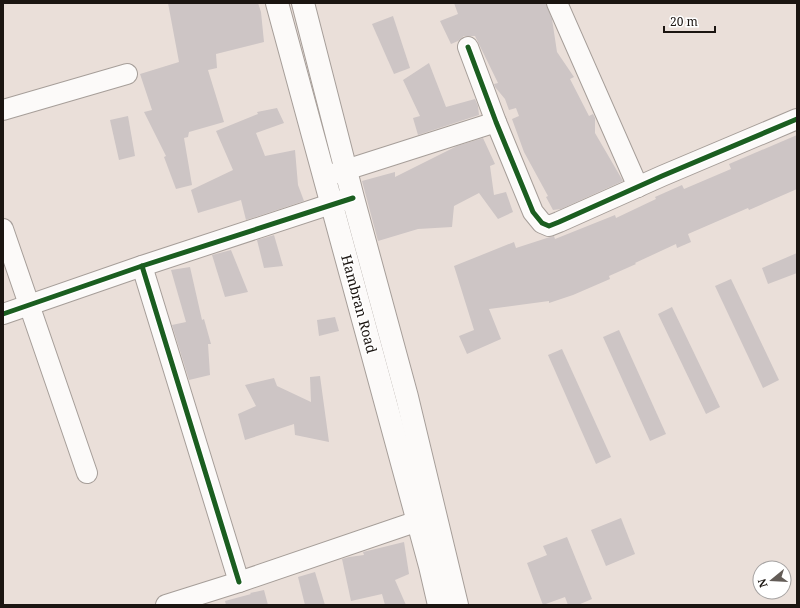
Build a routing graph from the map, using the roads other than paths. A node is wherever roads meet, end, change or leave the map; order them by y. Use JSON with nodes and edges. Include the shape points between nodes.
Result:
{"nodes":[{"id":1,"x":278,"y":3,"type":"edge"},
{"id":2,"x":303,"y":3,"type":"edge"},
{"id":3,"x":557,"y":3,"type":"edge"},
{"id":4,"x":468,"y":47,"type":"dead end"},
{"id":5,"x":127,"y":74,"type":"dead end"},
{"id":6,"x":3,"y":110,"type":"edge"},
{"id":7,"x":797,"y":119,"type":"edge"},
{"id":8,"x":496,"y":122,"type":"junction"},
{"id":9,"x":346,"y":170,"type":"junction"},
{"id":10,"x":324,"y":176,"type":"junction"},
{"id":11,"x":638,"y":187,"type":"junction"},
{"id":12,"x":353,"y":198,"type":"junction"},
{"id":13,"x":332,"y":204,"type":"junction"},
{"id":14,"x":3,"y":228,"type":"edge"},
{"id":15,"x":142,"y":266,"type":"junction"},
{"id":16,"x":30,"y":305,"type":"junction"},
{"id":17,"x":3,"y":314,"type":"edge"},
{"id":18,"x":87,"y":473,"type":"dead end"},
{"id":19,"x":418,"y":521,"type":"junction"},
{"id":20,"x":239,"y":582,"type":"junction"},
{"id":21,"x":166,"y":605,"type":"edge"},
{"id":22,"x":439,"y":605,"type":"edge"},
{"id":23,"x":457,"y":605,"type":"edge"}],
"edges":[{"from":1,"to":10,"type":"main road","name":"Hambran Road"},
{"from":2,"to":9,"type":"main road","name":"Hambran Road"},
{"from":3,"to":11,"type":"street"},
{"from":4,"to":8,"type":"street"},
{"from":5,"to":6,"type":"street"},
{"from":7,"to":11,"type":"street"},
{"from":8,"to":9,"type":"street"},
{"from":8,"to":11,"type":"street","via":[[533,212],[545,225],[552,226]]},
{"from":9,"to":10,"type":"street"},
{"from":9,"to":12,"type":"main road","name":"Hambran Road"},
{"from":10,"to":13,"type":"main road","name":"Hambran Road"},
{"from":12,"to":13,"type":"street"},
{"from":12,"to":23,"type":"main road","name":"Hambran Road","via":[[407,397]]},
{"from":13,"to":15,"type":"street"},
{"from":13,"to":19,"type":"main road","name":"Hambran Road"},
{"from":14,"to":16,"type":"street"},
{"from":15,"to":16,"type":"street"},
{"from":15,"to":20,"type":"street"},
{"from":16,"to":17,"type":"street"},
{"from":16,"to":18,"type":"street"},
{"from":19,"to":20,"type":"street"},
{"from":19,"to":22,"type":"main road","name":"Hambran Road"},
{"from":20,"to":21,"type":"street"}]}
